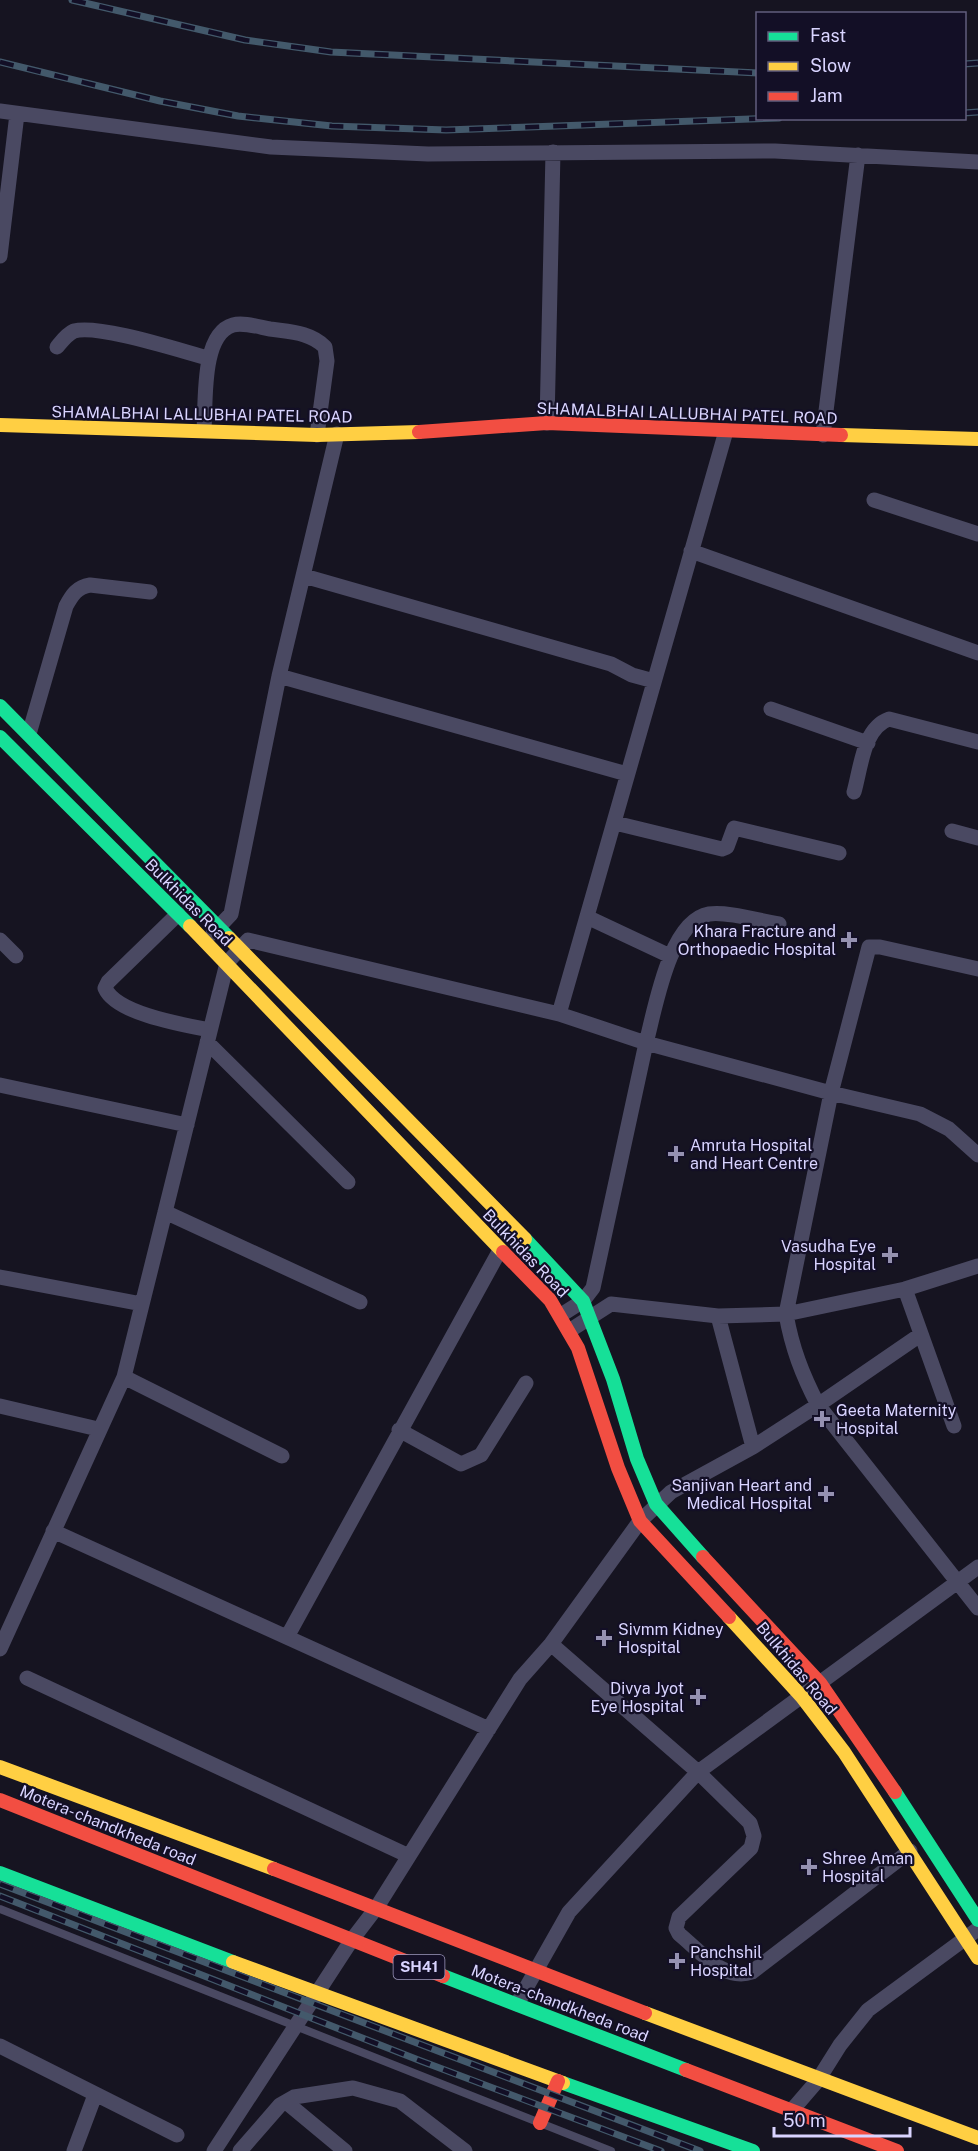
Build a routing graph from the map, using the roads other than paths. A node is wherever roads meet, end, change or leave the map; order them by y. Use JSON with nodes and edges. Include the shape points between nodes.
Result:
{"nodes":[{"id":1,"x":0,"y":111,"type":"edge"},
{"id":2,"x":17,"y":114,"type":"junction"},
{"id":3,"x":553,"y":152,"type":"junction"},
{"id":4,"x":858,"y":155,"type":"junction"},
{"id":5,"x":978,"y":162,"type":"edge"},
{"id":6,"x":0,"y":256,"type":"edge"},
{"id":7,"x":57,"y":347,"type":"dead end"},
{"id":8,"x":208,"y":358,"type":"junction"},
{"id":9,"x":547,"y":423,"type":"junction"},
{"id":10,"x":0,"y":425,"type":"edge"},
{"id":11,"x":204,"y":429,"type":"junction"},
{"id":12,"x":726,"y":431,"type":"junction"},
{"id":13,"x":337,"y":434,"type":"junction"},
{"id":14,"x":317,"y":435,"type":"junction"},
{"id":15,"x":823,"y":435,"type":"junction"},
{"id":16,"x":978,"y":439,"type":"edge"},
{"id":17,"x":874,"y":500,"type":"dead end"},
{"id":18,"x":978,"y":534,"type":"edge"},
{"id":19,"x":691,"y":551,"type":"junction"},
{"id":20,"x":304,"y":576,"type":"junction"},
{"id":21,"x":150,"y":592,"type":"dead end"},
{"id":22,"x":978,"y":653,"type":"edge"},
{"id":23,"x":279,"y":676,"type":"junction"},
{"id":24,"x":654,"y":681,"type":"junction"},
{"id":25,"x":771,"y":709,"type":"dead end"},
{"id":26,"x":2,"y":711,"type":"edge"},
{"id":27,"x":29,"y":735,"type":"junction"},
{"id":28,"x":0,"y":737,"type":"edge"},
{"id":29,"x":868,"y":742,"type":"junction"},
{"id":30,"x":978,"y":742,"type":"edge"},
{"id":31,"x":57,"y":763,"type":"junction"},
{"id":32,"x":627,"y":774,"type":"junction"},
{"id":33,"x":42,"y":779,"type":"junction"},
{"id":34,"x":854,"y":792,"type":"dead end"},
{"id":35,"x":615,"y":823,"type":"junction"},
{"id":36,"x":952,"y":831,"type":"dead end"},
{"id":37,"x":978,"y":838,"type":"edge"},
{"id":38,"x":839,"y":853,"type":"dead end"},
{"id":39,"x":178,"y":914,"type":"junction"},
{"id":40,"x":586,"y":917,"type":"junction"},
{"id":41,"x":779,"y":924,"type":"dead end"},
{"id":42,"x":219,"y":927,"type":"junction"},
{"id":43,"x":0,"y":940,"type":"edge"},
{"id":44,"x":205,"y":942,"type":"junction"},
{"id":45,"x":240,"y":948,"type":"junction"},
{"id":46,"x":16,"y":956,"type":"dead end"},
{"id":47,"x":670,"y":956,"type":"junction"},
{"id":48,"x":227,"y":963,"type":"junction"},
{"id":49,"x":978,"y":969,"type":"edge"},
{"id":50,"x":559,"y":1014,"type":"junction"},
{"id":51,"x":209,"y":1036,"type":"junction"},
{"id":52,"x":646,"y":1043,"type":"junction"},
{"id":53,"x":0,"y":1085,"type":"edge"},
{"id":54,"x":831,"y":1093,"type":"junction"},
{"id":55,"x":187,"y":1125,"type":"junction"},
{"id":56,"x":978,"y":1155,"type":"edge"},
{"id":57,"x":348,"y":1182,"type":"dead end"},
{"id":58,"x":165,"y":1212,"type":"junction"},
{"id":59,"x":500,"y":1250,"type":"junction"},
{"id":60,"x":978,"y":1266,"type":"edge"},
{"id":61,"x":0,"y":1277,"type":"edge"},
{"id":62,"x":904,"y":1289,"type":"junction"},
{"id":63,"x":583,"y":1301,"type":"junction"},
{"id":64,"x":360,"y":1302,"type":"dead end"},
{"id":65,"x":142,"y":1304,"type":"junction"},
{"id":66,"x":786,"y":1314,"type":"junction"},
{"id":67,"x":561,"y":1315,"type":"junction"},
{"id":68,"x":718,"y":1316,"type":"junction"},
{"id":69,"x":590,"y":1319,"type":"junction"},
{"id":70,"x":569,"y":1331,"type":"junction"},
{"id":71,"x":920,"y":1335,"type":"junction"},
{"id":72,"x":124,"y":1377,"type":"junction"},
{"id":73,"x":526,"y":1383,"type":"dead end"},
{"id":74,"x":818,"y":1404,"type":"junction"},
{"id":75,"x":0,"y":1406,"type":"edge"},
{"id":76,"x":954,"y":1426,"type":"dead end"},
{"id":77,"x":98,"y":1429,"type":"junction"},
{"id":78,"x":399,"y":1430,"type":"junction"},
{"id":79,"x":753,"y":1447,"type":"junction"},
{"id":80,"x":282,"y":1456,"type":"dead end"},
{"id":81,"x":656,"y":1504,"type":"junction"},
{"id":82,"x":640,"y":1521,"type":"junction"},
{"id":83,"x":53,"y":1531,"type":"junction"},
{"id":84,"x":978,"y":1567,"type":"edge"},
{"id":85,"x":958,"y":1583,"type":"junction"},
{"id":86,"x":978,"y":1608,"type":"edge"},
{"id":87,"x":287,"y":1637,"type":"junction"},
{"id":88,"x":551,"y":1644,"type":"junction"},
{"id":89,"x":1,"y":1646,"type":"edge"},
{"id":90,"x":27,"y":1678,"type":"dead end"},
{"id":91,"x":820,"y":1683,"type":"junction"},
{"id":92,"x":802,"y":1697,"type":"junction"},
{"id":93,"x":489,"y":1729,"type":"junction"},
{"id":94,"x":0,"y":1767,"type":"edge"},
{"id":95,"x":698,"y":1772,"type":"junction"},
{"id":96,"x":0,"y":1800,"type":"edge"},
{"id":97,"x":910,"y":1851,"type":"junction"},
{"id":98,"x":409,"y":1856,"type":"junction"},
{"id":99,"x":0,"y":1873,"type":"edge"},
{"id":100,"x":377,"y":1907,"type":"junction"},
{"id":101,"x":0,"y":1909,"type":"edge"},
{"id":102,"x":978,"y":1920,"type":"edge"},
{"id":103,"x":978,"y":1929,"type":"edge"},
{"id":104,"x":964,"y":1936,"type":"junction"},
{"id":105,"x":351,"y":1941,"type":"junction"},
{"id":106,"x":978,"y":1958,"type":"edge"},
{"id":107,"x":536,"y":1972,"type":"junction"},
{"id":108,"x":317,"y":1994,"type":"junction"},
{"id":109,"x":517,"y":2004,"type":"junction"},
{"id":110,"x":295,"y":2027,"type":"junction"},
{"id":111,"x":0,"y":2046,"type":"edge"},
{"id":112,"x":819,"y":2080,"type":"junction"},
{"id":113,"x":558,"y":2081,"type":"junction"},
{"id":114,"x":95,"y":2095,"type":"junction"},
{"id":115,"x":286,"y":2102,"type":"junction"},
{"id":116,"x":793,"y":2109,"type":"junction"},
{"id":117,"x":540,"y":2123,"type":"junction"},
{"id":118,"x":177,"y":2135,"type":"dead end"},
{"id":119,"x":978,"y":2138,"type":"edge"},
{"id":120,"x":220,"y":2148,"type":"edge"},
{"id":121,"x":74,"y":2151,"type":"edge"},
{"id":122,"x":240,"y":2151,"type":"edge"},
{"id":123,"x":345,"y":2151,"type":"edge"},
{"id":124,"x":465,"y":2151,"type":"edge"},
{"id":125,"x":611,"y":2151,"type":"edge"},
{"id":126,"x":753,"y":2151,"type":"edge"},
{"id":127,"x":897,"y":2151,"type":"edge"}],
"edges":[{"from":1,"to":2,"type":"street"},
{"from":2,"to":3,"type":"street","via":[[271,147],[428,154]]},
{"from":2,"to":6,"type":"street"},
{"from":3,"to":4,"type":"street","via":[[775,151]]},
{"from":3,"to":9,"type":"street"},
{"from":4,"to":5,"type":"street"},
{"from":4,"to":15,"type":"street"},
{"from":7,"to":8,"type":"street","via":[[75,331],[87,331]]},
{"from":8,"to":11,"type":"street"},
{"from":8,"to":14,"type":"street","via":[[214,341],[224,329],[236,324],[309,335],[319,341],[325,347],[327,361]]},
{"from":9,"to":12,"type":"street","name":"SHAMALBHAI LALLUBHAI PATEL ROAD"},
{"from":9,"to":13,"type":"street","name":"SHAMALBHAI LALLUBHAI PATEL ROAD"},
{"from":10,"to":11,"type":"street","name":"SHAMALBHAI LALLUBHAI PATEL ROAD"},
{"from":11,"to":14,"type":"street","name":"SHAMALBHAI LALLUBHAI PATEL ROAD"},
{"from":12,"to":15,"type":"street","name":"SHAMALBHAI LALLUBHAI PATEL ROAD"},
{"from":12,"to":19,"type":"street"},
{"from":13,"to":14,"type":"street","name":"SHAMALBHAI LALLUBHAI PATEL ROAD"},
{"from":13,"to":20,"type":"street"},
{"from":15,"to":16,"type":"street","name":"SHAMALBHAI LALLUBHAI PATEL ROAD"},
{"from":17,"to":18,"type":"street"},
{"from":19,"to":22,"type":"street"},
{"from":19,"to":24,"type":"street"},
{"from":20,"to":23,"type":"street"},
{"from":20,"to":24,"type":"street","via":[[611,663]]},
{"from":21,"to":27,"type":"street","via":[[90,585],[72,594]]},
{"from":23,"to":32,"type":"street"},
{"from":23,"to":42,"type":"street","via":[[231,914]]},
{"from":24,"to":32,"type":"street"},
{"from":25,"to":29,"type":"street"},
{"from":26,"to":27,"type":"street","name":"Bulkhidas Road"},
{"from":27,"to":31,"type":"street","name":"Bulkhidas Road"},
{"from":28,"to":33,"type":"street","name":"Bulkhidas Road"},
{"from":29,"to":30,"type":"street","via":[[879,723],[889,719]]},
{"from":29,"to":34,"type":"street"},
{"from":31,"to":33,"type":"street"},
{"from":31,"to":42,"type":"street","name":"Bulkhidas Road"},
{"from":32,"to":35,"type":"street"},
{"from":33,"to":39,"type":"street","name":"Bulkhidas Road"},
{"from":35,"to":38,"type":"street","via":[[722,849],[727,847],[734,828]]},
{"from":35,"to":40,"type":"street"},
{"from":36,"to":37,"type":"street"},
{"from":39,"to":44,"type":"street","name":"Bulkhidas Road"},
{"from":39,"to":51,"type":"street","via":[[105,988],[111,998],[123,1005]]},
{"from":40,"to":47,"type":"street"},
{"from":40,"to":50,"type":"street"},
{"from":41,"to":47,"type":"street","via":[[708,914],[688,927]]},
{"from":42,"to":44,"type":"street"},
{"from":42,"to":45,"type":"street","name":"Bulkhidas Road"},
{"from":43,"to":46,"type":"street"},
{"from":44,"to":48,"type":"street","name":"Bulkhidas Road"},
{"from":45,"to":48,"type":"street"},
{"from":45,"to":50,"type":"street","via":[[248,940]]},
{"from":45,"to":63,"type":"street","name":"Bulkhidas Road"},
{"from":47,"to":52,"type":"street"},
{"from":48,"to":51,"type":"street"},
{"from":48,"to":59,"type":"street","name":"Bulkhidas Road"},
{"from":49,"to":54,"type":"street","via":[[869,947]]},
{"from":50,"to":52,"type":"street"},
{"from":51,"to":55,"type":"street"},
{"from":51,"to":57,"type":"street"},
{"from":52,"to":54,"type":"street"},
{"from":52,"to":63,"type":"street","via":[[593,1288]]},
{"from":53,"to":55,"type":"street"},
{"from":54,"to":56,"type":"street","via":[[920,1114],[949,1130]]},
{"from":54,"to":66,"type":"street"},
{"from":55,"to":58,"type":"street"},
{"from":58,"to":64,"type":"street"},
{"from":58,"to":65,"type":"street"},
{"from":59,"to":67,"type":"street","name":"Bulkhidas Road"},
{"from":59,"to":78,"type":"street"},
{"from":60,"to":62,"type":"street"},
{"from":61,"to":65,"type":"street"},
{"from":62,"to":66,"type":"street"},
{"from":62,"to":71,"type":"street"},
{"from":63,"to":67,"type":"street"},
{"from":63,"to":69,"type":"street","name":"Bulkhidas Road"},
{"from":65,"to":72,"type":"street"},
{"from":66,"to":68,"type":"street"},
{"from":66,"to":74,"type":"street","via":[[800,1371]]},
{"from":67,"to":70,"type":"street","name":"Bulkhidas Road"},
{"from":68,"to":69,"type":"street","via":[[611,1304]]},
{"from":68,"to":79,"type":"street"},
{"from":69,"to":70,"type":"street"},
{"from":69,"to":81,"type":"street","name":"Bulkhidas Road"},
{"from":70,"to":82,"type":"street","name":"Bulkhidas Road"},
{"from":71,"to":74,"type":"street"},
{"from":71,"to":76,"type":"street"},
{"from":72,"to":77,"type":"street"},
{"from":72,"to":80,"type":"street"},
{"from":73,"to":78,"type":"street","via":[[481,1455],[471,1461],[461,1464]]},
{"from":74,"to":79,"type":"street"},
{"from":74,"to":85,"type":"street"},
{"from":75,"to":77,"type":"street"},
{"from":77,"to":83,"type":"street"},
{"from":78,"to":87,"type":"street"},
{"from":79,"to":81,"type":"street","via":[[689,1481]]},
{"from":81,"to":82,"type":"street"},
{"from":81,"to":91,"type":"street","name":"Bulkhidas Road"},
{"from":82,"to":88,"type":"street"},
{"from":82,"to":92,"type":"street","name":"Bulkhidas Road"},
{"from":83,"to":87,"type":"street"},
{"from":83,"to":89,"type":"street"},
{"from":84,"to":85,"type":"street"},
{"from":85,"to":86,"type":"street"},
{"from":85,"to":91,"type":"street"},
{"from":87,"to":93,"type":"street"},
{"from":88,"to":93,"type":"street","via":[[520,1679]]},
{"from":88,"to":95,"type":"street"},
{"from":90,"to":98,"type":"street"},
{"from":91,"to":92,"type":"street"},
{"from":91,"to":102,"type":"street","name":"Bulkhidas Road"},
{"from":92,"to":95,"type":"street"},
{"from":92,"to":97,"type":"street","name":"Bulkhidas Road"},
{"from":93,"to":98,"type":"street"},
{"from":94,"to":100,"type":"street"},
{"from":95,"to":97,"type":"street","via":[[750,1823],[754,1836],[751,1848],[679,1917],[676,1928],[726,1972],[740,1977],[752,1972]]},
{"from":95,"to":107,"type":"street","via":[[569,1912]]},
{"from":96,"to":105,"type":"street","name":"Motera- chandkheda road","number":"SH41"},
{"from":97,"to":104,"type":"street","name":"Bulkhidas Road"},
{"from":98,"to":100,"type":"street"},
{"from":99,"to":108,"type":"street"},
{"from":100,"to":105,"type":"street"},
{"from":100,"to":107,"type":"street"},
{"from":101,"to":110,"type":"lane"},
{"from":103,"to":104,"type":"street"},
{"from":104,"to":106,"type":"street","name":"Bulkhidas Road"},
{"from":104,"to":112,"type":"street","via":[[868,2010]]},
{"from":105,"to":108,"type":"street"},
{"from":105,"to":109,"type":"street","name":"Motera- chandkheda road","number":"SH41"},
{"from":107,"to":109,"type":"street"},
{"from":107,"to":112,"type":"street"},
{"from":108,"to":110,"type":"street"},
{"from":108,"to":113,"type":"street"},
{"from":109,"to":116,"type":"street","name":"Motera- chandkheda road","number":"SH41"},
{"from":110,"to":117,"type":"lane"},
{"from":110,"to":120,"type":"street"},
{"from":111,"to":114,"type":"street"},
{"from":112,"to":116,"type":"street"},
{"from":112,"to":119,"type":"street"},
{"from":113,"to":117,"type":"street"},
{"from":113,"to":126,"type":"street"},
{"from":114,"to":118,"type":"street"},
{"from":114,"to":121,"type":"street"},
{"from":115,"to":122,"type":"street"},
{"from":115,"to":123,"type":"street"},
{"from":115,"to":124,"type":"street","via":[[306,2093],[353,2088],[381,2093],[400,2100]]},
{"from":116,"to":127,"type":"street","name":"Motera- chandkheda road","number":"SH41"},
{"from":117,"to":125,"type":"lane"}]}
